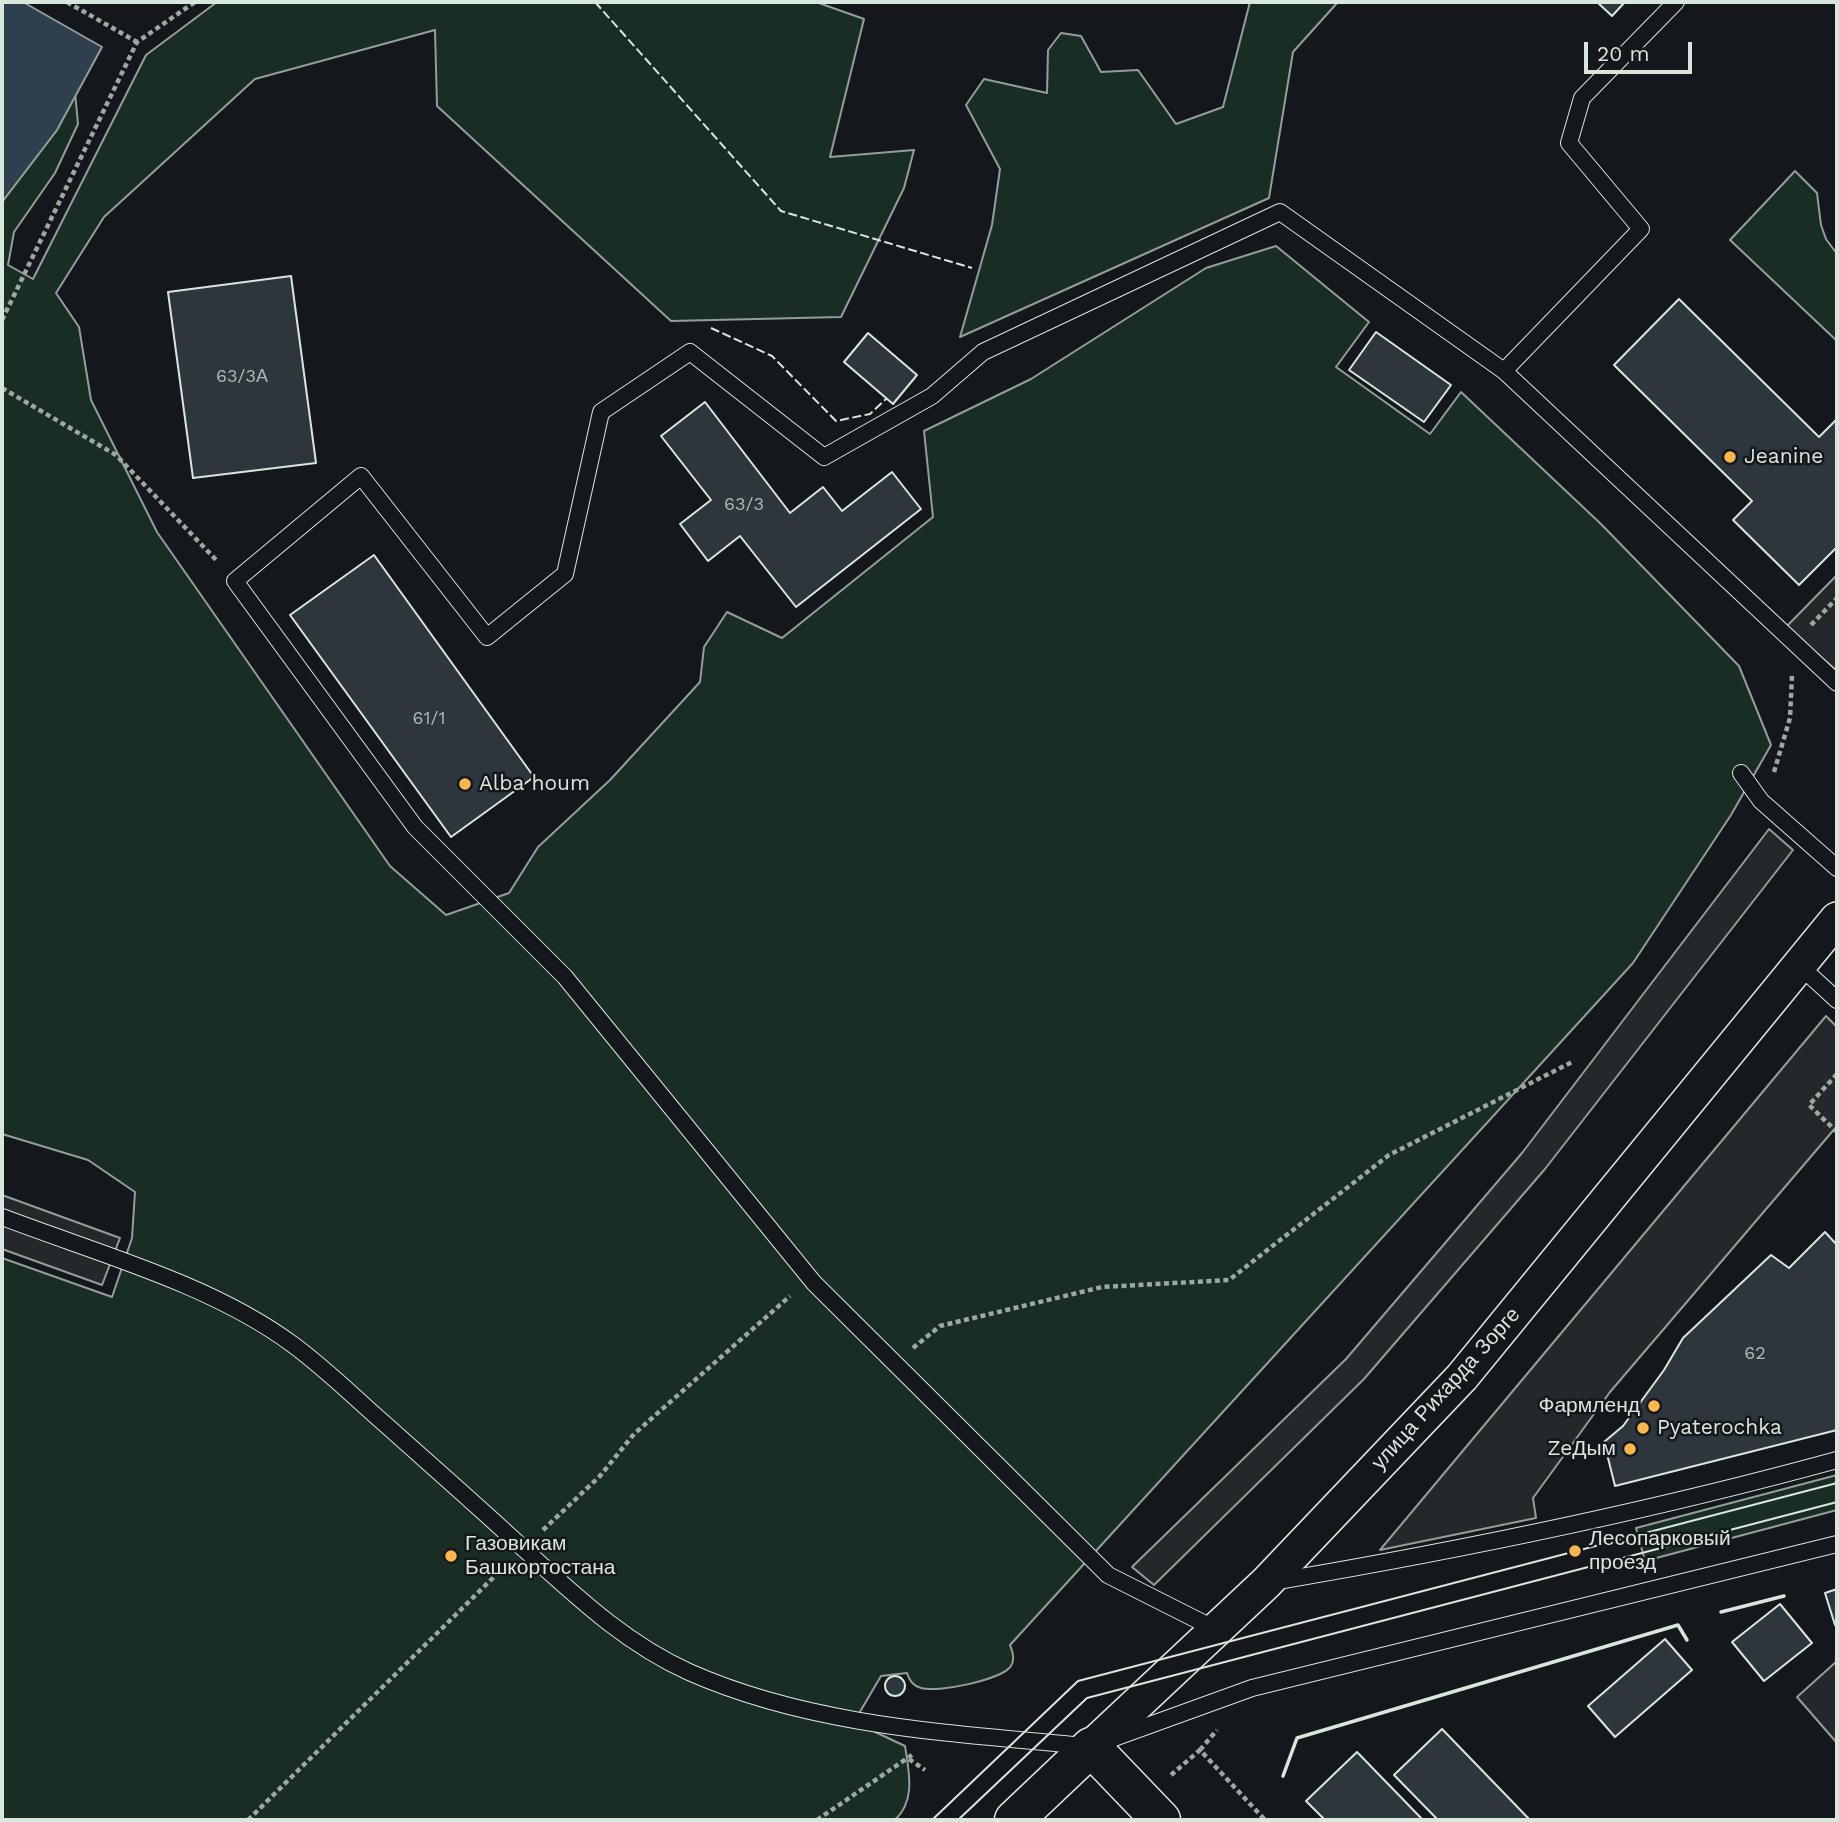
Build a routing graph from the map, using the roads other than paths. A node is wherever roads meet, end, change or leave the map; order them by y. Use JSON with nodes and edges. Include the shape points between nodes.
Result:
{"nodes":[{"id":1,"x":1676,"y":2,"type":"edge"},
{"id":2,"x":1504,"y":371,"type":"junction"},
{"id":3,"x":1837,"y":683,"type":"edge"},
{"id":4,"x":1741,"y":773,"type":"dead end"},
{"id":5,"x":1837,"y":868,"type":"edge"},
{"id":6,"x":1837,"y":919,"type":"edge"},
{"id":7,"x":1801,"y":967,"type":"junction"},
{"id":8,"x":1837,"y":999,"type":"edge"},
{"id":9,"x":2,"y":1217,"type":"edge"},
{"id":10,"x":1837,"y":1460,"type":"edge"},
{"id":11,"x":1837,"y":1544,"type":"edge"},
{"id":12,"x":1266,"y":1583,"type":"junction"},
{"id":13,"x":1217,"y":1631,"type":"junction"},
{"id":14,"x":1091,"y":1747,"type":"junction"},
{"id":15,"x":1151,"y":1810,"type":"edge"},
{"id":16,"x":1014,"y":1820,"type":"edge"}],
"edges":[{"from":1,"to":2,"type":"lane","via":[[1582,98],[1569,143],[1641,229]]},
{"from":2,"to":3,"type":"lane"},
{"from":2,"to":13,"type":"lane","via":[[1280,212],[984,352],[932,396],[824,457],[690,352],[601,412],[565,574],[487,637],[361,476],[235,581],[415,827],[565,977],[814,1283],[1108,1575]]},
{"from":4,"to":5,"type":"lane","via":[[1761,801]]},
{"from":6,"to":7,"type":"street","name":"улица Рихарда Зорге"},
{"from":7,"to":8,"type":"lane"},
{"from":7,"to":12,"type":"street","name":"улица Рихарда Зорге","via":[[1462,1377]]},
{"from":9,"to":14,"type":"lane","via":[[215,1298],[256,1319],[295,1345],[592,1612],[641,1647],[690,1672],[770,1700],[929,1732]]},
{"from":10,"to":12,"type":"lane","via":[[1724,1491],[1495,1541]]},
{"from":11,"to":14,"type":"lane","via":[[1252,1689]]},
{"from":12,"to":13,"type":"street","name":"улица Рихарда Зорге"},
{"from":13,"to":14,"type":"street","name":"улица Рихарда Зорге"},
{"from":14,"to":15,"type":"street"},
{"from":14,"to":16,"type":"street","name":"улица Рихарда Зорге"}]}
